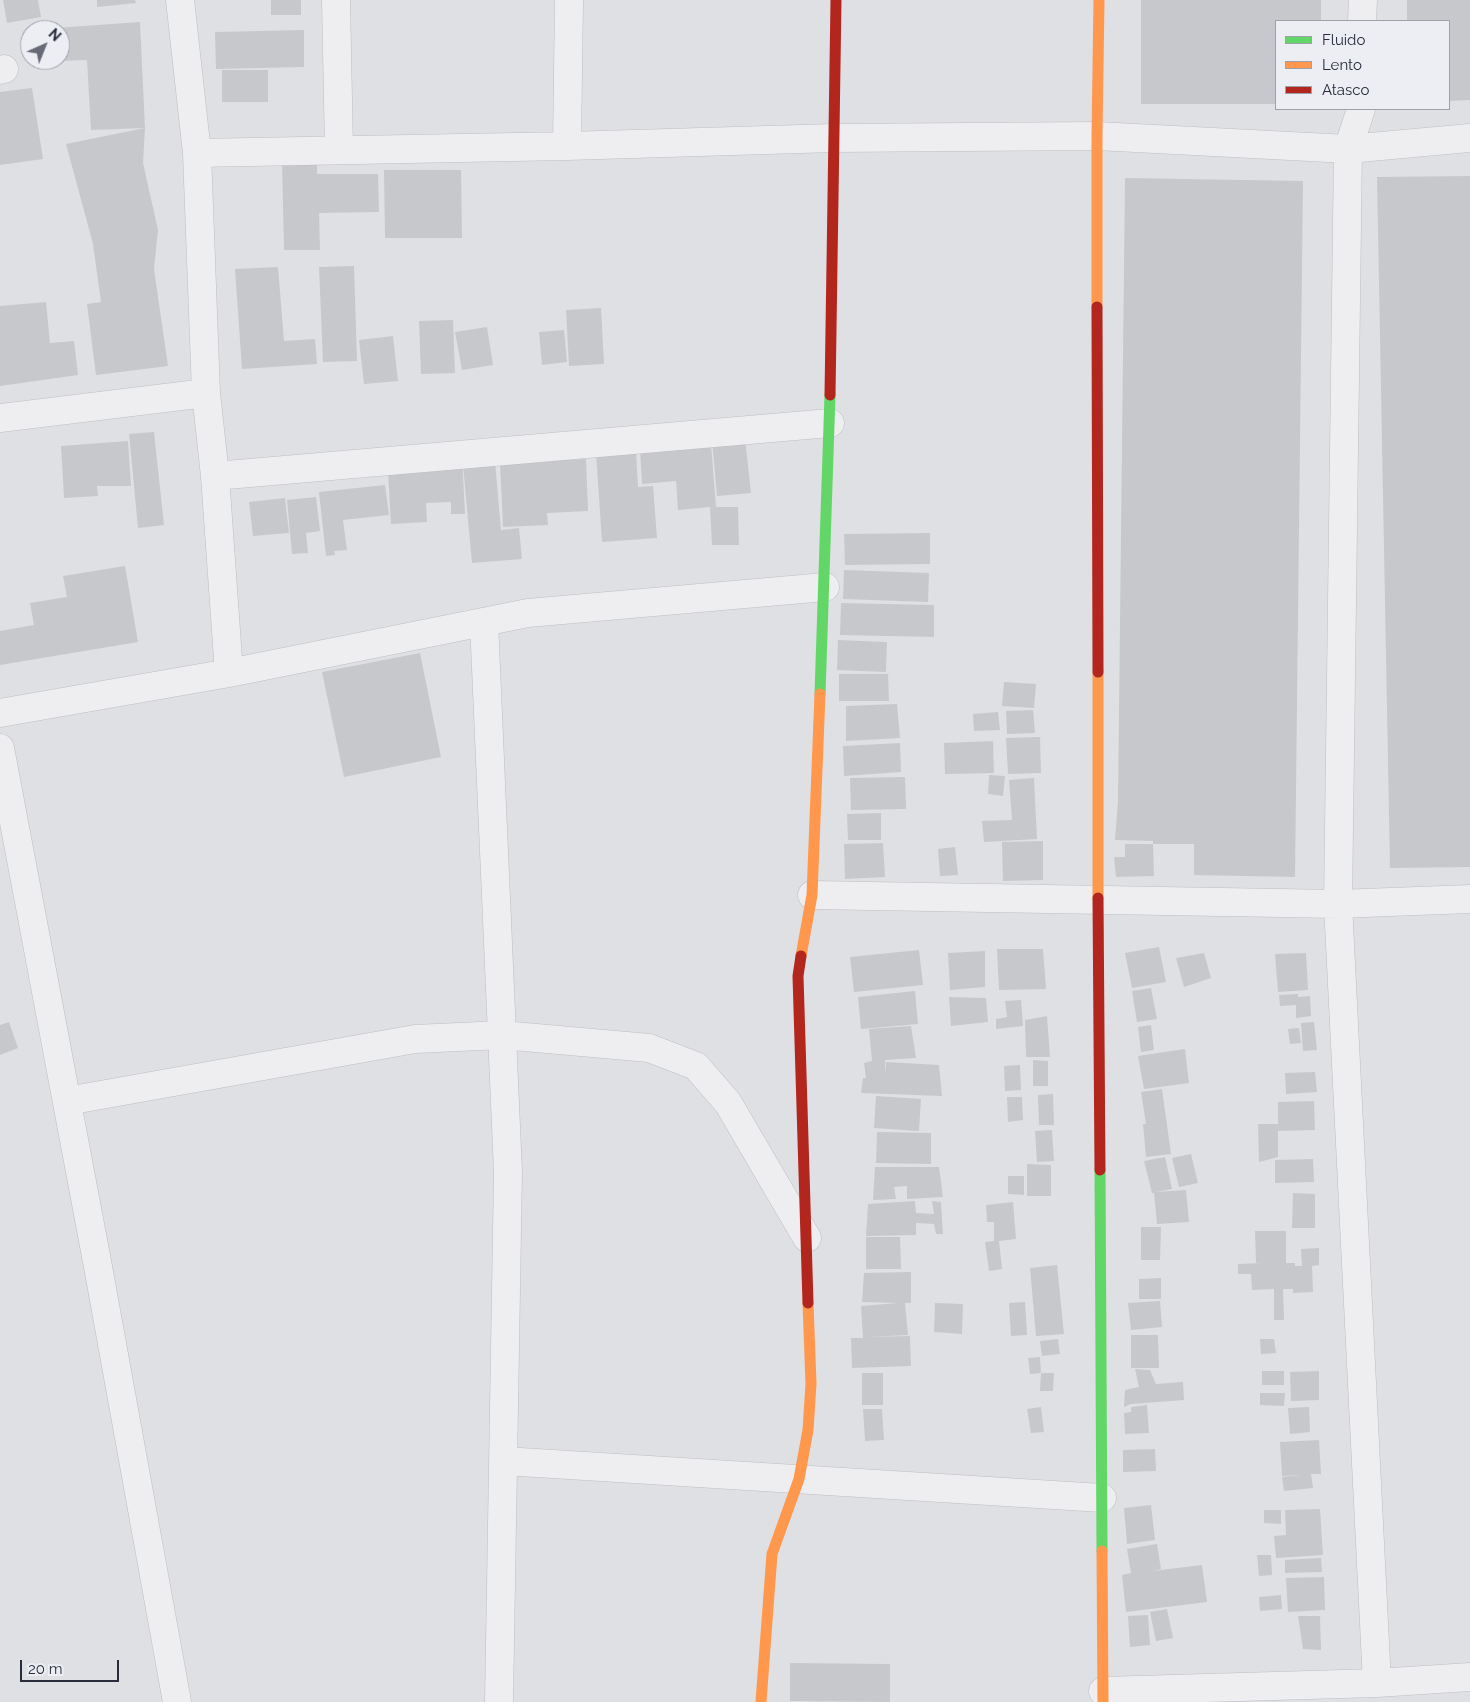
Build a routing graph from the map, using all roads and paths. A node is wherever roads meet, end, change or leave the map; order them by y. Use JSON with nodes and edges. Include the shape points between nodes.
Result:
{"nodes":[{"id":1,"x":180,"y":0,"type":"edge"},
{"id":2,"x":336,"y":0,"type":"edge"},
{"id":3,"x":569,"y":0,"type":"edge"},
{"id":4,"x":836,"y":0,"type":"edge"},
{"id":5,"x":1100,"y":0,"type":"edge"},
{"id":6,"x":1363,"y":0,"type":"edge"},
{"id":7,"x":1362,"y":20,"type":"edge"},
{"id":8,"x":1361,"y":110,"type":"edge"},
{"id":9,"x":1097,"y":136,"type":"junction"},
{"id":10,"x":834,"y":138,"type":"junction"},
{"id":11,"x":1470,"y":138,"type":"edge"},
{"id":12,"x":567,"y":146,"type":"junction"},
{"id":13,"x":339,"y":150,"type":"junction"},
{"id":14,"x":1348,"y":150,"type":"junction"},
{"id":15,"x":197,"y":153,"type":"junction"},
{"id":16,"x":206,"y":393,"type":"junction"},
{"id":17,"x":0,"y":418,"type":"edge"},
{"id":18,"x":830,"y":423,"type":"junction"},
{"id":19,"x":215,"y":476,"type":"junction"},
{"id":20,"x":825,"y":587,"type":"junction"},
{"id":21,"x":484,"y":622,"type":"junction"},
{"id":22,"x":229,"y":673,"type":"junction"},
{"id":23,"x":0,"y":713,"type":"edge"},
{"id":24,"x":0,"y":748,"type":"edge"},
{"id":25,"x":812,"y":895,"type":"junction"},
{"id":26,"x":1470,"y":899,"type":"edge"},
{"id":27,"x":1098,"y":900,"type":"junction"},
{"id":28,"x":1338,"y":904,"type":"junction"},
{"id":29,"x":502,"y":1035,"type":"junction"},
{"id":30,"x":66,"y":1101,"type":"junction"},
{"id":31,"x":807,"y":1238,"type":"junction"},
{"id":32,"x":504,"y":1460,"type":"junction"},
{"id":33,"x":799,"y":1479,"type":"junction"},
{"id":34,"x":1102,"y":1498,"type":"junction"},
{"id":35,"x":1470,"y":1677,"type":"edge"},
{"id":36,"x":1377,"y":1683,"type":"junction"},
{"id":37,"x":1103,"y":1697,"type":"edge"},
{"id":38,"x":177,"y":1702,"type":"edge"},
{"id":39,"x":499,"y":1702,"type":"edge"},
{"id":40,"x":761,"y":1702,"type":"edge"}],
"edges":[{"from":1,"to":15,"type":"street"},
{"from":2,"to":13,"type":"street"},
{"from":3,"to":12,"type":"street"},
{"from":4,"to":10,"type":"street"},
{"from":5,"to":9,"type":"street"},
{"from":6,"to":7,"type":"street"},
{"from":8,"to":14,"type":"street"},
{"from":9,"to":10,"type":"street"},
{"from":9,"to":14,"type":"street"},
{"from":9,"to":27,"type":"street"},
{"from":10,"to":12,"type":"street"},
{"from":10,"to":18,"type":"street"},
{"from":11,"to":14,"type":"street"},
{"from":12,"to":13,"type":"street"},
{"from":13,"to":15,"type":"street"},
{"from":14,"to":28,"type":"street"},
{"from":15,"to":16,"type":"street"},
{"from":16,"to":17,"type":"street"},
{"from":16,"to":19,"type":"street"},
{"from":18,"to":19,"type":"street"},
{"from":18,"to":20,"type":"street"},
{"from":19,"to":22,"type":"street"},
{"from":20,"to":21,"type":"street","via":[[528,613]]},
{"from":20,"to":25,"type":"street"},
{"from":21,"to":22,"type":"street"},
{"from":21,"to":29,"type":"street"},
{"from":22,"to":23,"type":"street"},
{"from":24,"to":30,"type":"street"},
{"from":25,"to":27,"type":"street"},
{"from":25,"to":31,"type":"street","via":[[798,976]]},
{"from":26,"to":28,"type":"street"},
{"from":27,"to":28,"type":"street"},
{"from":27,"to":34,"type":"street"},
{"from":28,"to":36,"type":"street"},
{"from":29,"to":30,"type":"street","via":[[415,1039]]},
{"from":29,"to":31,"type":"street","via":[[649,1048],[696,1066],[728,1103]]},
{"from":29,"to":32,"type":"street","via":[[508,1172]]},
{"from":30,"to":38,"type":"street"},
{"from":31,"to":33,"type":"street","via":[[811,1384],[808,1430]]},
{"from":32,"to":33,"type":"street"},
{"from":32,"to":39,"type":"street"},
{"from":33,"to":34,"type":"street"},
{"from":33,"to":40,"type":"street","via":[[772,1554]]},
{"from":34,"to":37,"type":"street"},
{"from":35,"to":36,"type":"street"},
{"from":36,"to":37,"type":"street"}]}
